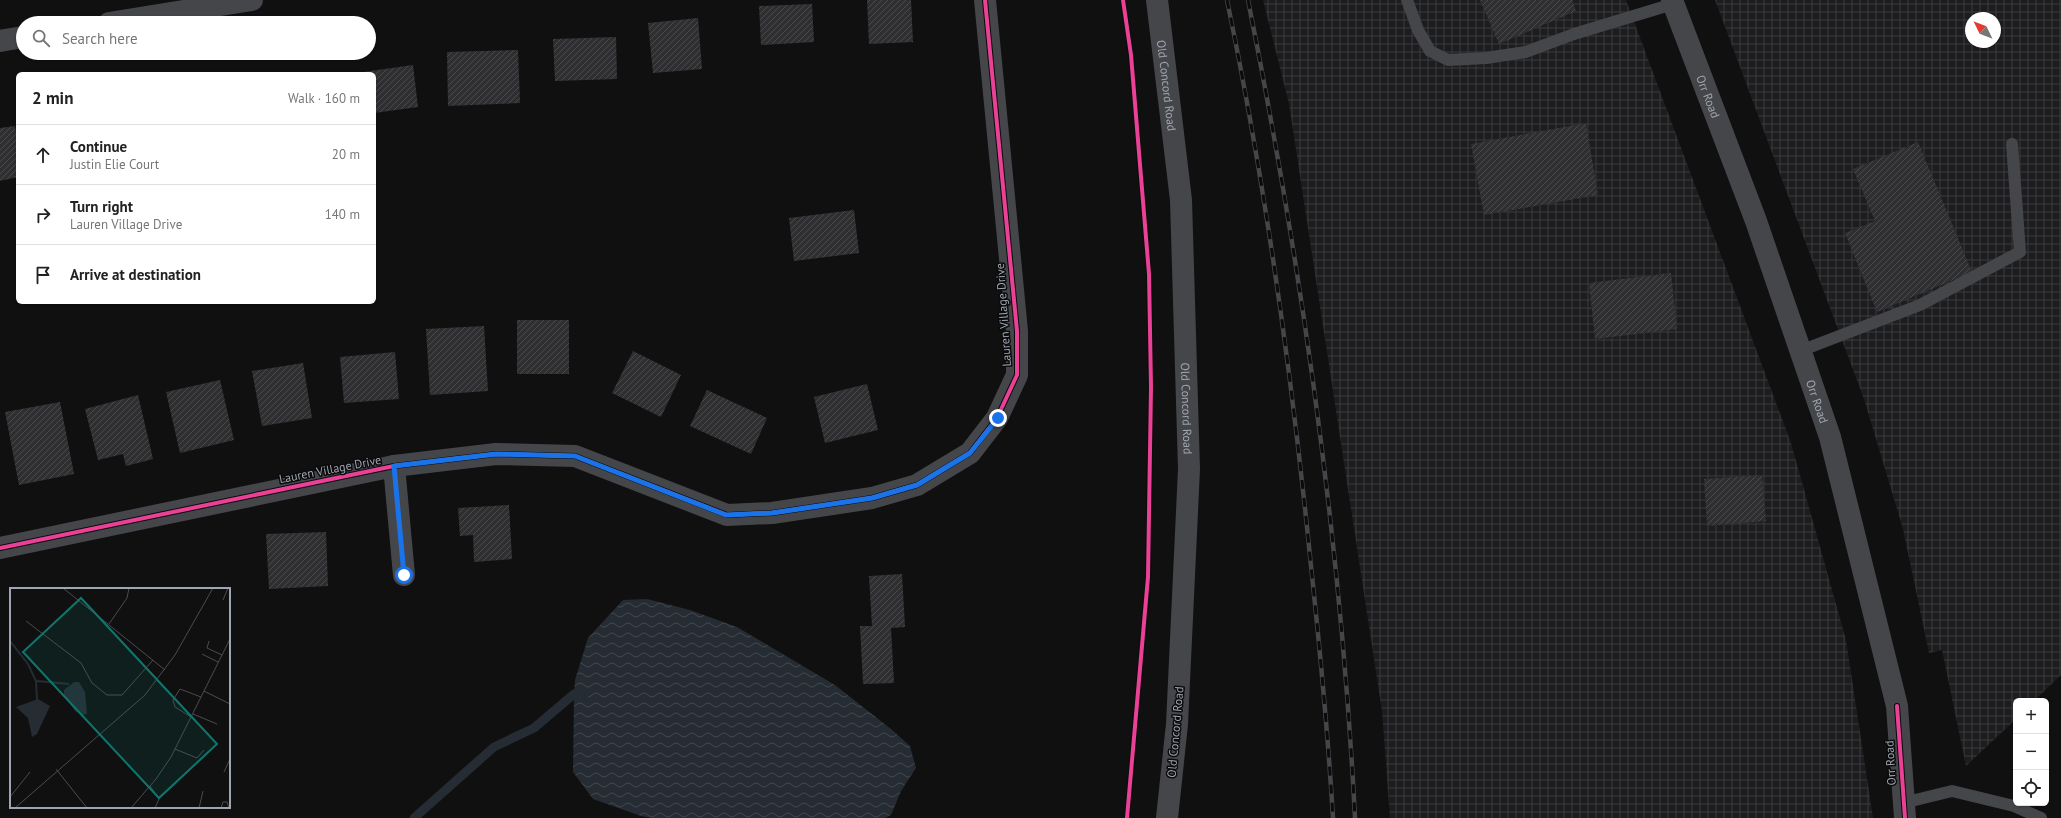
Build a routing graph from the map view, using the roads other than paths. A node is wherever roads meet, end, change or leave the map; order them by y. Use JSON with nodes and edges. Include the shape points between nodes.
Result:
{"nodes":[{"id":1,"x":252,"y":0,"type":"edge"},
{"id":2,"x":985,"y":0,"type":"edge"},
{"id":3,"x":1157,"y":0,"type":"edge"},
{"id":4,"x":1407,"y":0,"type":"edge"},
{"id":5,"x":1672,"y":2,"type":"edge"},
{"id":6,"x":153,"y":16,"type":"edge"},
{"id":7,"x":16,"y":38,"type":"edge"},
{"id":8,"x":0,"y":41,"type":"edge"},
{"id":9,"x":2012,"y":144,"type":"dead end"},
{"id":10,"x":1800,"y":351,"type":"junction"},
{"id":11,"x":394,"y":466,"type":"junction"},
{"id":12,"x":0,"y":548,"type":"edge"},
{"id":13,"x":404,"y":575,"type":"dead end"},
{"id":14,"x":1904,"y":810,"type":"edge"},
{"id":15,"x":1167,"y":818,"type":"edge"},
{"id":16,"x":2041,"y":818,"type":"edge"}],
"edges":[{"from":1,"to":6,"type":"street"},
{"from":2,"to":11,"type":"street","name":"Lauren Village Drive","via":[[1017,331],[1017,375],[998,418],[970,453],[917,485],[872,498],[772,513],[726,515],[575,456],[496,454]]},
{"from":3,"to":15,"type":"street","name":"Old Concord Road","via":[[1181,200],[1189,469],[1177,724]]},
{"from":4,"to":5,"type":"lane","via":[[1418,30],[1430,51],[1448,60],[1526,52]]},
{"from":5,"to":10,"type":"street","name":"Orr Road","via":[[1756,221]]},
{"from":7,"to":8,"type":"street"},
{"from":9,"to":10,"type":"lane","via":[[2020,252],[1920,306]]},
{"from":10,"to":14,"type":"street","name":"Orr Road","via":[[1830,437],[1896,699]]},
{"from":11,"to":12,"type":"street","name":"Lauren Village Drive"},
{"from":11,"to":13,"type":"street"},
{"from":14,"to":16,"type":"lane","via":[[1952,791],[2014,806]]}]}
